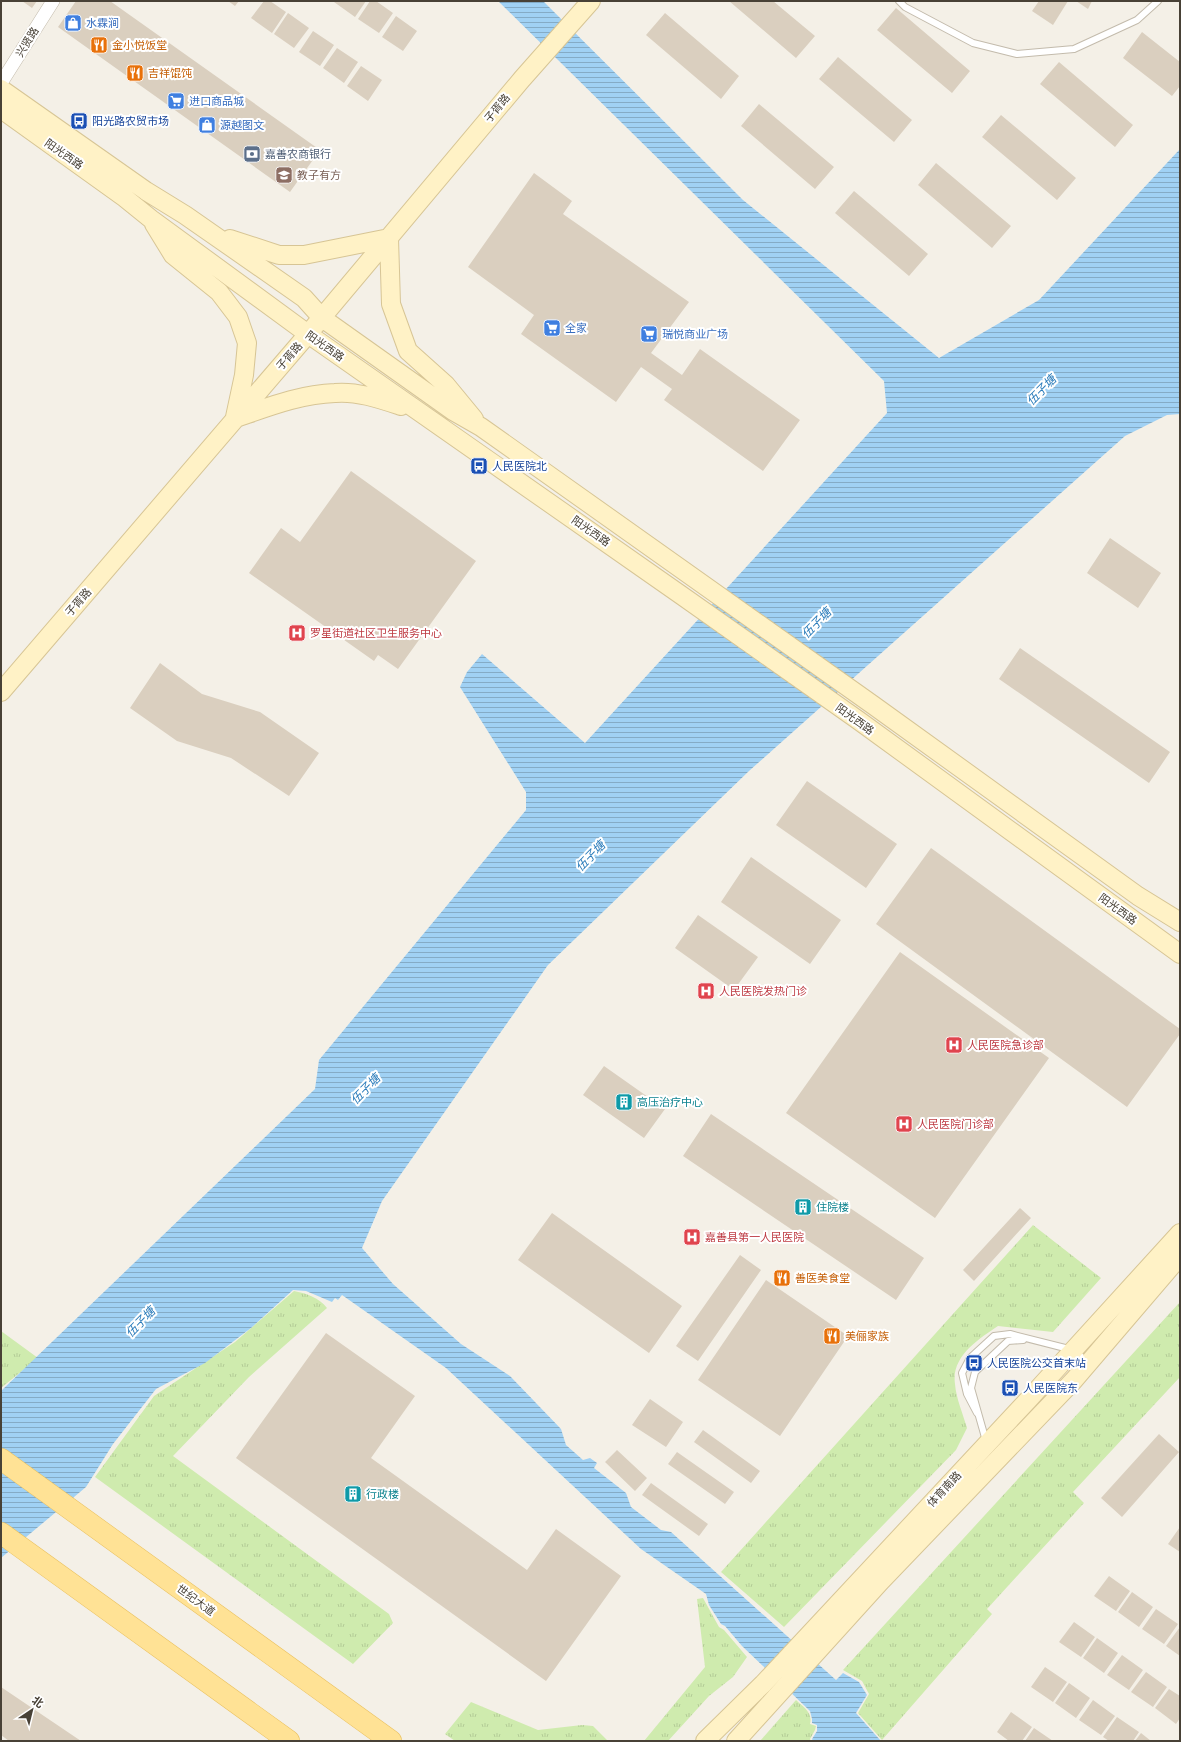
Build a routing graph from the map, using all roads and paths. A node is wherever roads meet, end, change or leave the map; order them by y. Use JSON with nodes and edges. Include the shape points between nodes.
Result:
{"nodes":[{"id":1,"x":53,"y":1,"type":"edge"},
{"id":2,"x":591,"y":1,"type":"edge"},
{"id":3,"x":899,"y":1,"type":"edge"},
{"id":4,"x":1158,"y":1,"type":"edge"},
{"id":5,"x":1,"y":83,"type":"edge"},
{"id":6,"x":1,"y":89,"type":"edge"},
{"id":7,"x":1,"y":109,"type":"edge"},
{"id":8,"x":151,"y":219,"type":"junction"},
{"id":9,"x":212,"y":233,"type":"junction"},
{"id":10,"x":389,"y":238,"type":"junction"},
{"id":11,"x":322,"y":318,"type":"junction"},
{"id":12,"x":308,"y":334,"type":"junction"},
{"id":13,"x":418,"y":410,"type":"junction"},
{"id":14,"x":235,"y":418,"type":"junction"},
{"id":15,"x":481,"y":427,"type":"junction"},
{"id":16,"x":1,"y":692,"type":"edge"},
{"id":17,"x":1180,"y":922,"type":"edge"},
{"id":18,"x":1178,"y":954,"type":"edge"},
{"id":19,"x":1180,"y":1233,"type":"edge"},
{"id":20,"x":1180,"y":1256,"type":"edge"},
{"id":21,"x":1031,"y":1339,"type":"junction"},
{"id":22,"x":1073,"y":1350,"type":"junction"},
{"id":23,"x":1089,"y":1363,"type":"junction"},
{"id":24,"x":977,"y":1413,"type":"junction"},
{"id":25,"x":986,"y":1443,"type":"junction"},
{"id":26,"x":1,"y":1459,"type":"edge"},
{"id":27,"x":1,"y":1533,"type":"edge"},
{"id":28,"x":818,"y":1638,"type":"junction"},
{"id":29,"x":289,"y":1741,"type":"edge"},
{"id":30,"x":392,"y":1741,"type":"edge"},
{"id":31,"x":705,"y":1741,"type":"edge"},
{"id":32,"x":736,"y":1741,"type":"edge"}],
"edges":[{"from":1,"to":5,"type":"street","name":"兴贤路"},
{"from":2,"to":10,"type":"main road","name":"子胥路"},
{"from":3,"to":4,"type":"lane","via":[[905,7],[973,42],[1017,54],[1074,49],[1137,20]]},
{"from":6,"to":9,"type":"main road","name":"阳光西路","via":[[146,191]]},
{"from":7,"to":8,"type":"main road","name":"阳光西路"},
{"from":8,"to":12,"type":"main road","name":"阳光西路"},
{"from":8,"to":14,"type":"main road","via":[[173,256],[219,292],[238,316],[247,343]]},
{"from":9,"to":10,"type":"main road","via":[[279,255],[311,254]]},
{"from":9,"to":11,"type":"main road","name":"阳光西路","via":[[304,298]]},
{"from":10,"to":11,"type":"main road","name":"子胥路"},
{"from":10,"to":15,"type":"main road","via":[[391,304],[408,351],[446,385]]},
{"from":11,"to":12,"type":"main road","name":"子胥路"},
{"from":11,"to":15,"type":"main road","name":"阳光西路","via":[[453,411]]},
{"from":12,"to":13,"type":"main road","name":"阳光西路"},
{"from":12,"to":14,"type":"main road","name":"子胥路"},
{"from":13,"to":14,"type":"main road","via":[[371,396],[336,392],[298,398]]},
{"from":13,"to":18,"type":"main road","name":"阳光西路","via":[[858,720]]},
{"from":14,"to":16,"type":"main road","name":"子胥路"},
{"from":15,"to":17,"type":"main road","name":"阳光西路","via":[[1138,896]]},
{"from":19,"to":22,"type":"main road","name":"体育南路"},
{"from":20,"to":23,"type":"main road","name":"体育南路"},
{"from":21,"to":22,"type":"lane"},
{"from":21,"to":24,"type":"lane","via":[[1008,1341],[975,1372],[971,1388]]},
{"from":21,"to":24,"type":"lane","via":[[1010,1334],[994,1336],[970,1358],[962,1373],[967,1394]]},
{"from":22,"to":23,"type":"lane"},
{"from":22,"to":25,"type":"main road","name":"体育南路"},
{"from":23,"to":28,"type":"main road","name":"体育南路","via":[[892,1570]]},
{"from":24,"to":25,"type":"lane"},
{"from":25,"to":28,"type":"main road","name":"体育南路"},
{"from":26,"to":30,"type":"main road","name":"世纪大道"},
{"from":27,"to":29,"type":"main road"},
{"from":28,"to":31,"type":"main road","name":"体育南路","via":[[763,1684]]},
{"from":28,"to":32,"type":"main road","name":"体育南路","via":[[778,1695]]}]}
